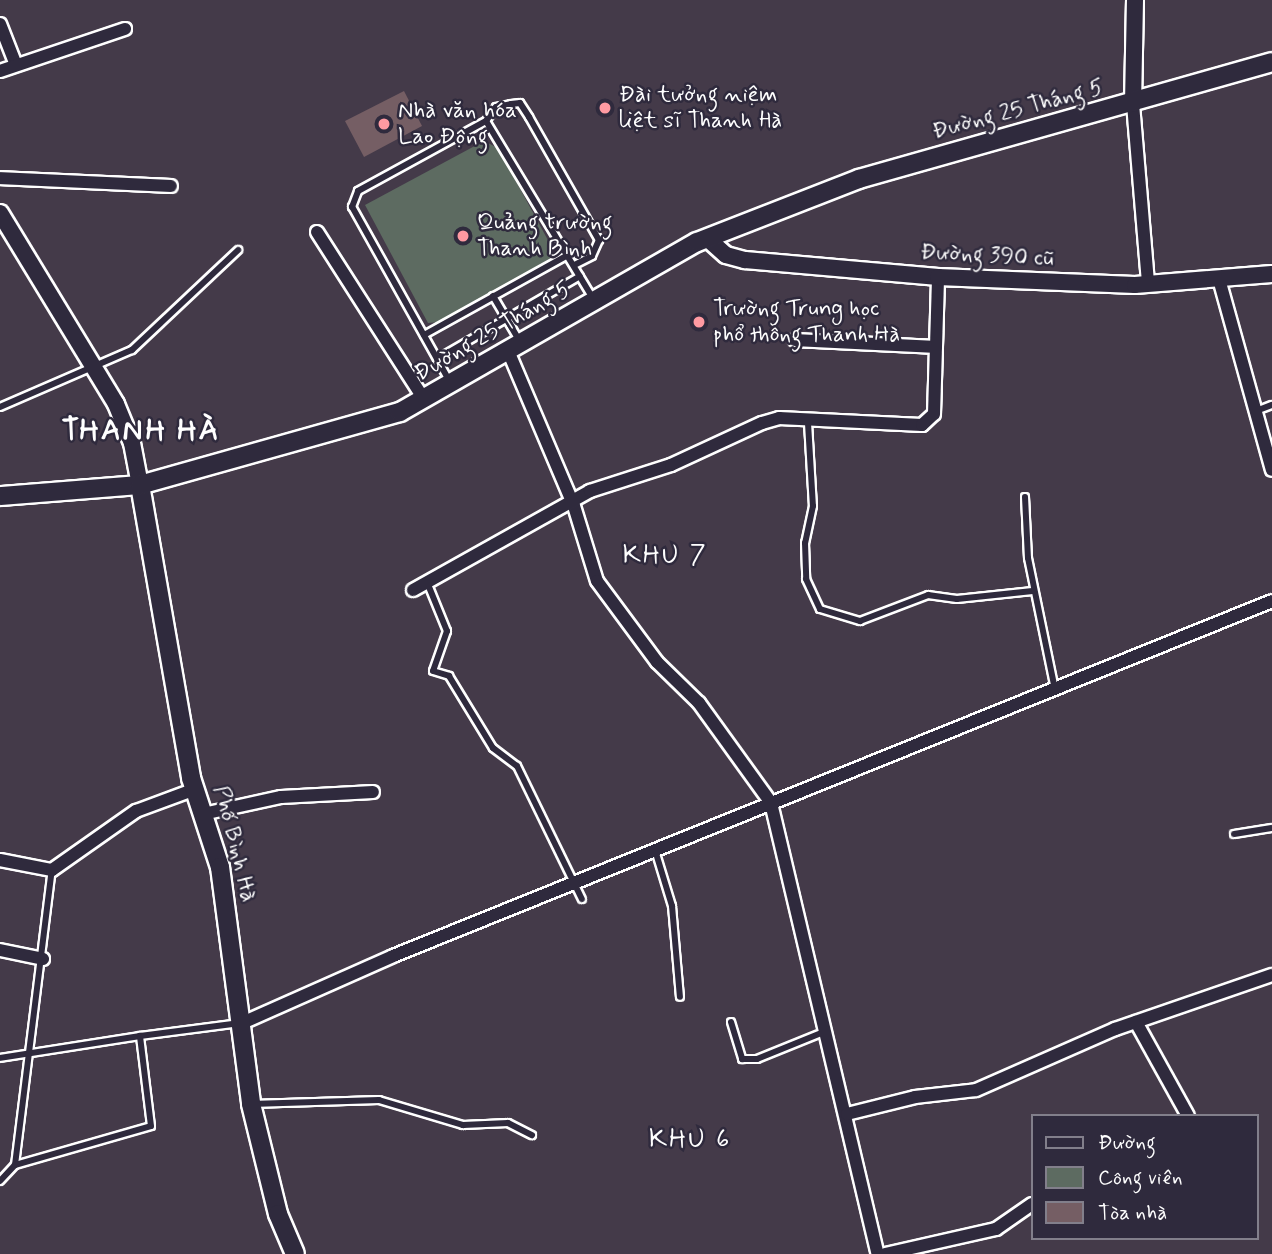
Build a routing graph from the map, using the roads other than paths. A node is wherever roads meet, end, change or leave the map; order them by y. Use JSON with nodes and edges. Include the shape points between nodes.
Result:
{"nodes":[{"id":1,"x":1135,"y":0,"type":"edge"},
{"id":2,"x":0,"y":24,"type":"edge"},
{"id":3,"x":125,"y":29,"type":"dead end"},
{"id":4,"x":1272,"y":62,"type":"edge"},
{"id":5,"x":16,"y":65,"type":"junction"},
{"id":6,"x":0,"y":71,"type":"edge"},
{"id":7,"x":1133,"y":104,"type":"junction"},
{"id":8,"x":486,"y":121,"type":"junction"},
{"id":9,"x":0,"y":178,"type":"edge"},
{"id":10,"x":171,"y":186,"type":"dead end"},
{"id":11,"x":0,"y":213,"type":"edge"},
{"id":12,"x":317,"y":232,"type":"dead end"},
{"id":13,"x":708,"y":239,"type":"junction"},
{"id":14,"x":238,"y":250,"type":"dead end"},
{"id":15,"x":568,"y":255,"type":"junction"},
{"id":16,"x":574,"y":265,"type":"junction"},
{"id":17,"x":1272,"y":274,"type":"edge"},
{"id":18,"x":580,"y":276,"type":"junction"},
{"id":19,"x":938,"y":276,"type":"junction"},
{"id":20,"x":1219,"y":279,"type":"junction"},
{"id":21,"x":1147,"y":284,"type":"junction"},
{"id":22,"x":493,"y":296,"type":"junction"},
{"id":23,"x":595,"y":302,"type":"junction"},
{"id":24,"x":506,"y":319,"type":"junction"},
{"id":25,"x":424,"y":335,"type":"junction"},
{"id":26,"x":795,"y":340,"type":"dead end"},
{"id":27,"x":936,"y":347,"type":"junction"},
{"id":28,"x":515,"y":349,"type":"junction"},
{"id":29,"x":437,"y":359,"type":"junction"},
{"id":30,"x":95,"y":368,"type":"junction"},
{"id":31,"x":451,"y":384,"type":"junction"},
{"id":32,"x":424,"y":399,"type":"junction"},
{"id":33,"x":1272,"y":405,"type":"edge"},
{"id":34,"x":0,"y":407,"type":"edge"},
{"id":35,"x":1256,"y":411,"type":"junction"},
{"id":36,"x":808,"y":423,"type":"junction"},
{"id":37,"x":1272,"y":470,"type":"edge"},
{"id":38,"x":140,"y":485,"type":"junction"},
{"id":39,"x":0,"y":496,"type":"edge"},
{"id":40,"x":1026,"y":497,"type":"dead end"},
{"id":41,"x":571,"y":500,"type":"junction"},
{"id":42,"x":427,"y":581,"type":"junction"},
{"id":43,"x":413,"y":590,"type":"dead end"},
{"id":44,"x":1033,"y":591,"type":"junction"},
{"id":45,"x":1272,"y":601,"type":"edge"},
{"id":46,"x":1054,"y":685,"type":"junction"},
{"id":47,"x":195,"y":789,"type":"junction"},
{"id":48,"x":373,"y":792,"type":"dead end"},
{"id":49,"x":771,"y":803,"type":"junction"},
{"id":50,"x":203,"y":814,"type":"junction"},
{"id":51,"x":1272,"y":828,"type":"edge"},
{"id":52,"x":1234,"y":834,"type":"dead end"},
{"id":53,"x":656,"y":850,"type":"junction"},
{"id":54,"x":0,"y":860,"type":"edge"},
{"id":55,"x":52,"y":870,"type":"junction"},
{"id":56,"x":578,"y":882,"type":"junction"},
{"id":57,"x":582,"y":900,"type":"dead end"},
{"id":58,"x":0,"y":950,"type":"edge"},
{"id":59,"x":43,"y":959,"type":"junction"},
{"id":60,"x":1272,"y":975,"type":"edge"},
{"id":61,"x":680,"y":997,"type":"dead end"},
{"id":62,"x":732,"y":1022,"type":"dead end"},
{"id":63,"x":1136,"y":1022,"type":"junction"},
{"id":64,"x":242,"y":1023,"type":"junction"},
{"id":65,"x":828,"y":1031,"type":"junction"},
{"id":66,"x":140,"y":1036,"type":"junction"},
{"id":67,"x":29,"y":1054,"type":"junction"},
{"id":68,"x":0,"y":1058,"type":"edge"},
{"id":69,"x":251,"y":1104,"type":"junction"},
{"id":70,"x":847,"y":1114,"type":"junction"},
{"id":71,"x":1187,"y":1114,"type":"edge"},
{"id":72,"x":532,"y":1135,"type":"dead end"},
{"id":73,"x":15,"y":1165,"type":"junction"},
{"id":74,"x":0,"y":1181,"type":"edge"},
{"id":75,"x":1030,"y":1205,"type":"edge"},
{"id":76,"x":295,"y":1254,"type":"edge"},
{"id":77,"x":878,"y":1254,"type":"edge"},
{"id":78,"x":885,"y":1254,"type":"edge"}],
"edges":[{"from":1,"to":7,"type":"street"},
{"from":2,"to":5,"type":"street"},
{"from":3,"to":5,"type":"street"},
{"from":4,"to":7,"type":"main road","name":"Đường 25 Tháng 5"},
{"from":5,"to":6,"type":"street"},
{"from":7,"to":13,"type":"main road","name":"Đường 25 Tháng 5","via":[[859,179]]},
{"from":7,"to":21,"type":"street"},
{"from":8,"to":15,"type":"lane"},
{"from":8,"to":16,"type":"lane","via":[[496,107],[520,103],[529,117],[599,240],[592,256]]},
{"from":8,"to":25,"type":"lane","via":[[358,191],[354,199],[352,207]]},
{"from":9,"to":10,"type":"street"},
{"from":11,"to":30,"type":"street"},
{"from":12,"to":32,"type":"street"},
{"from":13,"to":19,"type":"street","name":"Đường 390 cũ","via":[[726,255],[745,260]]},
{"from":13,"to":23,"type":"main road","name":"Đường 25 Tháng 5"},
{"from":14,"to":30,"type":"lane","via":[[132,350]]},
{"from":15,"to":16,"type":"lane"},
{"from":15,"to":22,"type":"lane"},
{"from":16,"to":18,"type":"lane"},
{"from":17,"to":20,"type":"street","name":"Đường 390 cũ"},
{"from":18,"to":23,"type":"lane"},
{"from":18,"to":24,"type":"lane"},
{"from":19,"to":21,"type":"street","name":"Đường 390 cũ"},
{"from":19,"to":27,"type":"street"},
{"from":20,"to":21,"type":"street","name":"Đường 390 cũ"},
{"from":20,"to":35,"type":"street"},
{"from":22,"to":24,"type":"lane"},
{"from":22,"to":25,"type":"lane"},
{"from":23,"to":28,"type":"main road","name":"Đường 25 Tháng 5"},
{"from":24,"to":28,"type":"lane"},
{"from":24,"to":29,"type":"lane"},
{"from":25,"to":29,"type":"lane"},
{"from":26,"to":27,"type":"street"},
{"from":27,"to":36,"type":"street","via":[[934,414],[922,425]]},
{"from":28,"to":31,"type":"main road","name":"Đường 25 Tháng 5"},
{"from":28,"to":41,"type":"street"},
{"from":29,"to":31,"type":"lane"},
{"from":30,"to":34,"type":"lane"},
{"from":30,"to":38,"type":"street","via":[[126,423]]},
{"from":31,"to":32,"type":"main road","name":"Đường 25 Tháng 5"},
{"from":32,"to":38,"type":"main road","name":"Đường 25 Tháng 5","via":[[400,412]]},
{"from":33,"to":35,"type":"lane"},
{"from":35,"to":37,"type":"street"},
{"from":36,"to":41,"type":"street","via":[[779,418],[762,423],[671,466]]},
{"from":36,"to":44,"type":"lane","via":[[813,506],[805,542],[806,579],[820,609],[860,621],[928,595],[957,599]]},
{"from":38,"to":39,"type":"main road","name":"Đường 25 Tháng 5"},
{"from":38,"to":47,"type":"main road","name":"Phố Bình Hà"},
{"from":40,"to":44,"type":"lane"},
{"from":41,"to":42,"type":"street"},
{"from":41,"to":49,"type":"street","via":[[597,581],[657,662],[699,704]]},
{"from":42,"to":43,"type":"street"},
{"from":42,"to":56,"type":"lane","via":[[447,631],[433,671],[449,676],[493,748],[517,766]]},
{"from":44,"to":46,"type":"lane"},
{"from":45,"to":46,"type":"street"},
{"from":46,"to":49,"type":"street"},
{"from":47,"to":50,"type":"main road","name":"Phố Bình Hà"},
{"from":47,"to":55,"type":"street","via":[[136,811]]},
{"from":48,"to":50,"type":"street","via":[[281,797]]},
{"from":49,"to":53,"type":"street"},
{"from":49,"to":65,"type":"street"},
{"from":50,"to":64,"type":"main road","name":"Phố Bình Hà","via":[[220,867]]},
{"from":51,"to":52,"type":"lane"},
{"from":53,"to":56,"type":"street"},
{"from":53,"to":61,"type":"lane","via":[[672,906]]},
{"from":54,"to":55,"type":"street"},
{"from":55,"to":59,"type":"lane"},
{"from":56,"to":57,"type":"lane"},
{"from":56,"to":64,"type":"street"},
{"from":58,"to":59,"type":"street"},
{"from":59,"to":67,"type":"lane"},
{"from":60,"to":63,"type":"street"},
{"from":62,"to":65,"type":"lane","via":[[742,1059],[757,1059]]},
{"from":63,"to":70,"type":"street","via":[[976,1090],[915,1097]]},
{"from":63,"to":71,"type":"street"},
{"from":64,"to":66,"type":"lane"},
{"from":64,"to":69,"type":"main road","name":"Phố Bình Hà"},
{"from":65,"to":70,"type":"street"},
{"from":66,"to":67,"type":"lane"},
{"from":66,"to":73,"type":"lane","via":[[151,1126]]},
{"from":67,"to":68,"type":"lane"},
{"from":67,"to":73,"type":"lane"},
{"from":69,"to":72,"type":"lane","via":[[379,1100],[463,1125],[508,1123]]},
{"from":69,"to":76,"type":"main road","name":"Phố Bình Hà","via":[[278,1214]]},
{"from":70,"to":77,"type":"street"},
{"from":73,"to":74,"type":"lane"},
{"from":75,"to":78,"type":"street","via":[[996,1229]]}]}
